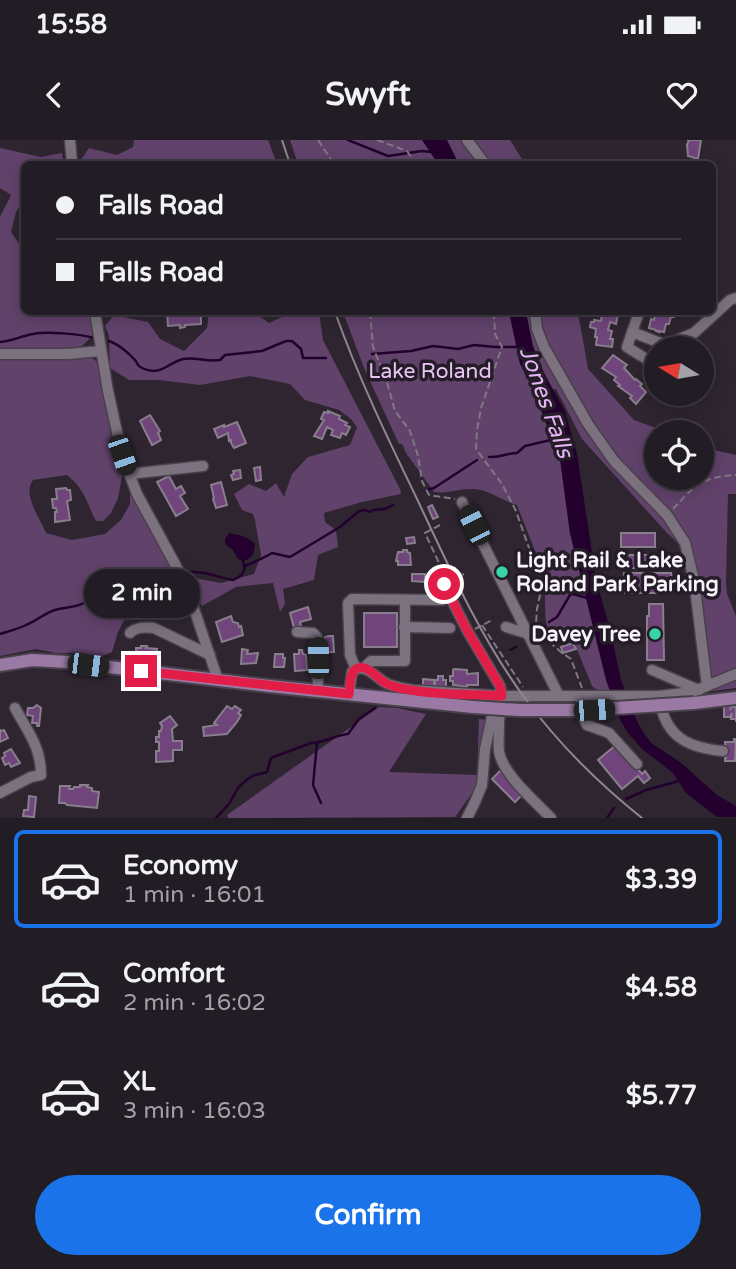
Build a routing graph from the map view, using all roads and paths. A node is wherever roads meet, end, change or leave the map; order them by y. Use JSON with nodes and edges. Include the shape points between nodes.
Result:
{"nodes":[{"id":1,"x":70,"y":140,"type":"edge"},
{"id":2,"x":318,"y":140,"type":"edge"},
{"id":3,"x":377,"y":140,"type":"edge"},
{"id":4,"x":467,"y":140,"type":"edge"},
{"id":5,"x":72,"y":161,"type":"edge"},
{"id":6,"x":332,"y":161,"type":"edge"},
{"id":7,"x":414,"y":161,"type":"edge"},
{"id":8,"x":483,"y":161,"type":"edge"},
{"id":9,"x":736,"y":298,"type":"edge"},
{"id":10,"x":716,"y":313,"type":"edge"},
{"id":11,"x":95,"y":315,"type":"edge"},
{"id":12,"x":370,"y":315,"type":"edge"},
{"id":13,"x":494,"y":315,"type":"edge"},
{"id":14,"x":535,"y":315,"type":"edge"},
{"id":15,"x":638,"y":315,"type":"edge"},
{"id":16,"x":714,"y":315,"type":"edge"},
{"id":17,"x":632,"y":332,"type":"junction"},
{"id":18,"x":687,"y":336,"type":"edge"},
{"id":19,"x":644,"y":337,"type":"edge"},
{"id":20,"x":101,"y":351,"type":"junction"},
{"id":21,"x":0,"y":354,"type":"edge"},
{"id":22,"x":644,"y":358,"type":"edge"},
{"id":23,"x":202,"y":466,"type":"dead end"},
{"id":24,"x":129,"y":474,"type":"junction"},
{"id":25,"x":736,"y":475,"type":"edge"},
{"id":26,"x":458,"y":500,"type":"joint"},
{"id":27,"x":667,"y":515,"type":"junction"},
{"id":28,"x":438,"y":573,"type":"dead end"},
{"id":29,"x":464,"y":574,"type":"dead end"},
{"id":30,"x":449,"y":582,"type":"dead end"},
{"id":31,"x":405,"y":600,"type":"junction"},
{"id":32,"x":442,"y":600,"type":"dead end"},
{"id":33,"x":492,"y":620,"type":"dead end"},
{"id":34,"x":506,"y":626,"type":"dead end"},
{"id":35,"x":404,"y":627,"type":"junction"},
{"id":36,"x":450,"y":628,"type":"dead end"},
{"id":37,"x":297,"y":632,"type":"dead end"},
{"id":38,"x":130,"y":633,"type":"dead end"},
{"id":39,"x":529,"y":634,"type":"junction"},
{"id":40,"x":209,"y":654,"type":"junction"},
{"id":41,"x":0,"y":665,"type":"edge"},
{"id":42,"x":360,"y":668,"type":"junction"},
{"id":43,"x":652,"y":670,"type":"dead end"},
{"id":44,"x":736,"y":674,"type":"edge"},
{"id":45,"x":218,"y":680,"type":"junction"},
{"id":46,"x":581,"y":687,"type":"dead end"},
{"id":47,"x":703,"y":688,"type":"junction"},
{"id":48,"x":318,"y":691,"type":"junction"},
{"id":49,"x":526,"y":691,"type":"dead end"},
{"id":50,"x":349,"y":694,"type":"junction"},
{"id":51,"x":502,"y":696,"type":"junction"},
{"id":52,"x":559,"y":696,"type":"junction"},
{"id":53,"x":574,"y":696,"type":"junction"},
{"id":54,"x":659,"y":696,"type":"junction"},
{"id":55,"x":736,"y":698,"type":"edge"},
{"id":56,"x":15,"y":708,"type":"dead end"},
{"id":57,"x":499,"y":715,"type":"junction"},
{"id":58,"x":723,"y":751,"type":"dead end"},
{"id":59,"x":637,"y":764,"type":"dead end"},
{"id":60,"x":0,"y":793,"type":"edge"},
{"id":61,"x":467,"y":817,"type":"edge"},
{"id":62,"x":551,"y":817,"type":"edge"}],
"edges":[{"from":1,"to":5,"type":"street"},
{"from":2,"to":6,"type":"path"},
{"from":3,"to":7,"type":"path","via":[[407,151]]},
{"from":4,"to":8,"type":"street"},
{"from":9,"to":10,"type":"street"},
{"from":11,"to":20,"type":"street"},
{"from":12,"to":26,"type":"path","via":[[373,347],[395,411],[410,432],[422,481],[429,495]]},
{"from":13,"to":46,"type":"path","via":[[495,334],[502,347],[481,408],[477,449],[516,511],[537,566],[542,586],[537,609],[540,632],[571,659]]},
{"from":14,"to":27,"type":"street","via":[[544,347],[588,424],[614,461]]},
{"from":15,"to":17,"type":"street"},
{"from":16,"to":18,"type":"street"},
{"from":17,"to":19,"type":"street"},
{"from":17,"to":22,"type":"street","via":[[627,347]]},
{"from":20,"to":21,"type":"street"},
{"from":20,"to":24,"type":"street"},
{"from":23,"to":24,"type":"street"},
{"from":24,"to":40,"type":"street","via":[[185,585]]},
{"from":25,"to":27,"type":"path","via":[[715,476],[694,486]]},
{"from":26,"to":39,"type":"street"},
{"from":27,"to":47,"type":"street","via":[[689,558]]},
{"from":28,"to":51,"type":"street"},
{"from":29,"to":30,"type":"path"},
{"from":31,"to":32,"type":"street"},
{"from":31,"to":35,"type":"street"},
{"from":31,"to":42,"type":"street","via":[[352,599],[348,603],[350,655]]},
{"from":33,"to":49,"type":"path","via":[[482,625]]},
{"from":34,"to":39,"type":"street"},
{"from":35,"to":36,"type":"street"},
{"from":35,"to":42,"type":"street","via":[[405,661],[371,661]]},
{"from":37,"to":48,"type":"street","via":[[317,637]]},
{"from":38,"to":40,"type":"street","via":[[154,628]]},
{"from":39,"to":52,"type":"street"},
{"from":40,"to":45,"type":"street"},
{"from":41,"to":45,"type":"main road","via":[[56,661]]},
{"from":42,"to":50,"type":"street","via":[[351,675]]},
{"from":42,"to":51,"type":"street","via":[[402,688]]},
{"from":43,"to":47,"type":"street"},
{"from":44,"to":47,"type":"street"},
{"from":45,"to":48,"type":"main road"},
{"from":47,"to":54,"type":"street"},
{"from":48,"to":50,"type":"main road"},
{"from":50,"to":55,"type":"main road","bridge":true,"via":[[519,710],[584,710]]},
{"from":51,"to":52,"type":"street"},
{"from":51,"to":57,"type":"street"},
{"from":52,"to":53,"type":"street"},
{"from":53,"to":54,"type":"street"},
{"from":53,"to":59,"type":"street","via":[[587,725],[609,733]]},
{"from":54,"to":58,"type":"street","via":[[663,718],[675,733],[699,747]]},
{"from":56,"to":60,"type":"street","via":[[39,754],[41,775]]},
{"from":57,"to":61,"type":"street","via":[[492,716],[482,785]]},
{"from":57,"to":62,"type":"street","via":[[503,761]]}]}
